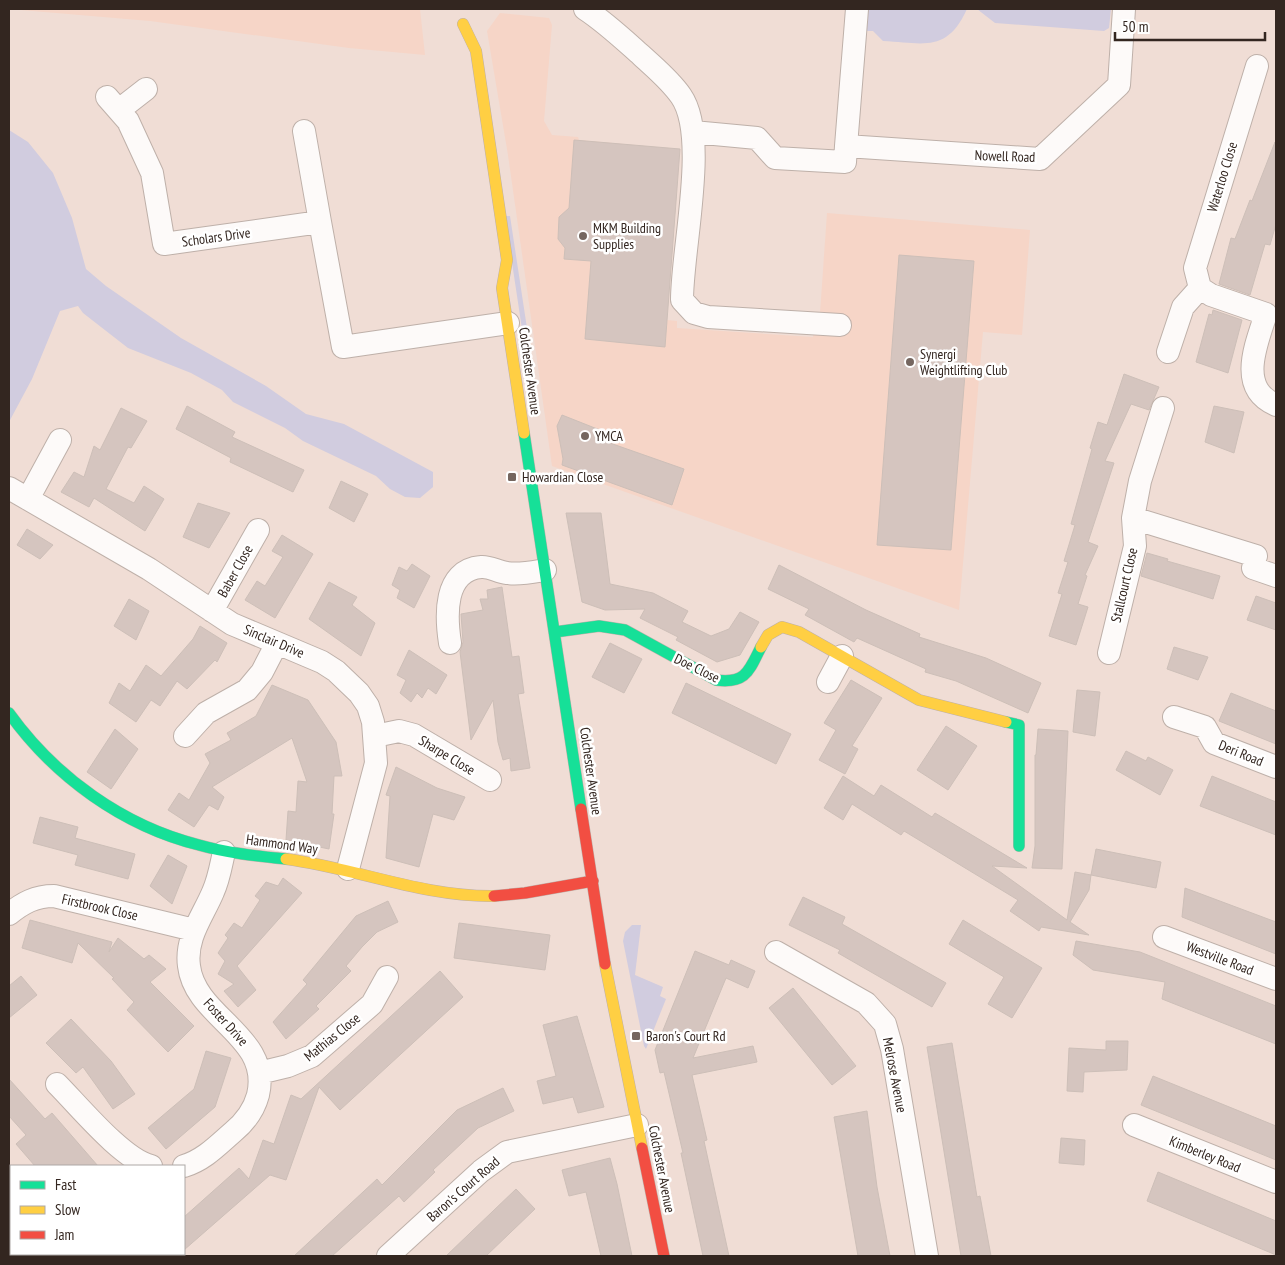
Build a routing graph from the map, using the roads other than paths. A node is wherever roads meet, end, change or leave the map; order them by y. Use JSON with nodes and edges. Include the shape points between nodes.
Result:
{"nodes":[{"id":1,"x":461,"y":9,"type":"edge"},
{"id":2,"x":585,"y":9,"type":"edge"},
{"id":3,"x":857,"y":9,"type":"edge"},
{"id":4,"x":1124,"y":9,"type":"edge"},
{"id":5,"x":464,"y":24,"type":"junction"},
{"id":6,"x":461,"y":44,"type":"dead end"},
{"id":7,"x":1257,"y":66,"type":"dead end"},
{"id":8,"x":146,"y":89,"type":"dead end"},
{"id":9,"x":304,"y":131,"type":"dead end"},
{"id":10,"x":693,"y":132,"type":"junction"},
{"id":11,"x":846,"y":146,"type":"junction"},
{"id":12,"x":320,"y":222,"type":"junction"},
{"id":13,"x":494,"y":273,"type":"dead end"},
{"id":14,"x":502,"y":288,"type":"junction"},
{"id":15,"x":1200,"y":288,"type":"junction"},
{"id":16,"x":508,"y":323,"type":"junction"},
{"id":17,"x":840,"y":326,"type":"dead end"},
{"id":18,"x":1168,"y":352,"type":"dead end"},
{"id":19,"x":1276,"y":405,"type":"edge"},
{"id":20,"x":1164,"y":408,"type":"dead end"},
{"id":21,"x":60,"y":440,"type":"dead end"},
{"id":22,"x":18,"y":494,"type":"edge"},
{"id":23,"x":1133,"y":518,"type":"junction"},
{"id":24,"x":258,"y":530,"type":"dead end"},
{"id":25,"x":545,"y":570,"type":"junction"},
{"id":26,"x":1276,"y":576,"type":"edge"},
{"id":27,"x":212,"y":611,"type":"junction"},
{"id":28,"x":555,"y":632,"type":"junction"},
{"id":29,"x":276,"y":643,"type":"junction"},
{"id":30,"x":450,"y":643,"type":"dead end"},
{"id":31,"x":1109,"y":652,"type":"dead end"},
{"id":32,"x":842,"y":656,"type":"junction"},
{"id":33,"x":828,"y":682,"type":"dead end"},
{"id":34,"x":1174,"y":716,"type":"dead end"},
{"id":35,"x":10,"y":718,"type":"edge"},
{"id":36,"x":186,"y":736,"type":"dead end"},
{"id":37,"x":375,"y":736,"type":"junction"},
{"id":38,"x":1276,"y":767,"type":"edge"},
{"id":39,"x":490,"y":780,"type":"dead end"},
{"id":40,"x":1019,"y":846,"type":"dead end"},
{"id":41,"x":224,"y":852,"type":"junction"},
{"id":42,"x":348,"y":869,"type":"junction"},
{"id":43,"x":593,"y":882,"type":"junction"},
{"id":44,"x":9,"y":914,"type":"edge"},
{"id":45,"x":194,"y":930,"type":"junction"},
{"id":46,"x":1164,"y":937,"type":"dead end"},
{"id":47,"x":776,"y":952,"type":"dead end"},
{"id":48,"x":387,"y":977,"type":"dead end"},
{"id":49,"x":1276,"y":979,"type":"edge"},
{"id":50,"x":259,"y":1073,"type":"junction"},
{"id":51,"x":58,"y":1084,"type":"dead end"},
{"id":52,"x":637,"y":1125,"type":"junction"},
{"id":53,"x":1134,"y":1125,"type":"dead end"},
{"id":54,"x":149,"y":1165,"type":"edge"},
{"id":55,"x":185,"y":1166,"type":"edge"},
{"id":56,"x":1276,"y":1182,"type":"edge"},
{"id":57,"x":388,"y":1256,"type":"edge"},
{"id":58,"x":664,"y":1256,"type":"edge"},
{"id":59,"x":927,"y":1256,"type":"edge"}],
"edges":[{"from":1,"to":5,"type":"street","name":"Colchester Avenue"},
{"from":2,"to":10,"type":"street","via":[[669,80],[688,109]]},
{"from":3,"to":11,"type":"street"},
{"from":4,"to":11,"type":"street","name":"Nowell Road","via":[[1119,84],[1040,159]]},
{"from":5,"to":6,"type":"street","name":"Colchester Avenue"},
{"from":5,"to":14,"type":"street","name":"Colchester Avenue","via":[[476,51],[507,260]]},
{"from":7,"to":15,"type":"street","name":"Waterloo Close","via":[[1195,268]]},
{"from":8,"to":12,"type":"street","name":"Scholars Drive","via":[[113,103],[128,120],[152,172],[164,244]]},
{"from":9,"to":12,"type":"street"},
{"from":10,"to":11,"type":"street","via":[[757,138],[775,158],[845,162]]},
{"from":10,"to":17,"type":"street","via":[[682,300],[694,313],[708,316]]},
{"from":12,"to":16,"type":"street","via":[[343,347]]},
{"from":13,"to":14,"type":"street","name":"Colchester Avenue"},
{"from":14,"to":16,"type":"street","name":"Colchester Avenue"},
{"from":15,"to":18,"type":"street","via":[[1183,307]]},
{"from":15,"to":19,"type":"street","via":[[1266,314],[1251,372],[1260,393]]},
{"from":16,"to":25,"type":"street","name":"Colchester Avenue"},
{"from":20,"to":23,"type":"street","name":"Stallcourt Close","via":[[1140,481]]},
{"from":21,"to":22,"type":"street","name":"Sinclair Drive"},
{"from":22,"to":27,"type":"street","name":"Sinclair Drive","via":[[149,569]]},
{"from":23,"to":26,"type":"street","via":[[1255,562]]},
{"from":23,"to":31,"type":"street","name":"Stallcourt Close","via":[[1134,546]]},
{"from":24,"to":27,"type":"street","name":"Baber Close"},
{"from":25,"to":28,"type":"street","name":"Colchester Avenue"},
{"from":25,"to":30,"type":"street","via":[[513,574],[482,566],[462,575],[447,604]]},
{"from":27,"to":29,"type":"street","name":"Sinclair Drive","via":[[232,624]]},
{"from":28,"to":32,"type":"street","name":"Doe Close","via":[[612,626],[716,680],[732,682],[748,672],[768,635],[782,627],[799,632]]},
{"from":28,"to":43,"type":"street","name":"Colchester Avenue"},
{"from":29,"to":36,"type":"street","via":[[262,672],[247,690],[206,713]]},
{"from":29,"to":37,"type":"street","name":"Sinclair Drive","via":[[322,662],[349,682],[368,706]]},
{"from":32,"to":33,"type":"street"},
{"from":32,"to":40,"type":"street","name":"Doe Close","via":[[918,700],[1019,725]]},
{"from":34,"to":38,"type":"street","name":"Deri Road","via":[[1205,727],[1214,743]]},
{"from":35,"to":41,"type":"street","name":"Hammond Way","via":[[58,768],[130,817],[175,838]]},
{"from":37,"to":39,"type":"street","name":"Sharpe Close","via":[[399,731],[414,735]]},
{"from":37,"to":42,"type":"street","name":"Sinclair Drive","via":[[373,778]]},
{"from":41,"to":42,"type":"street","name":"Hammond Way"},
{"from":41,"to":45,"type":"street","name":"Foster Drive","via":[[216,886]]},
{"from":42,"to":43,"type":"street","name":"Hammond Way","via":[[422,890],[486,896]]},
{"from":43,"to":52,"type":"street","name":"Colchester Avenue","via":[[606,971]]},
{"from":44,"to":45,"type":"street","name":"Firstbrook Close","via":[[28,900],[54,896]]},
{"from":45,"to":50,"type":"street","name":"Foster Drive","via":[[188,955],[193,983],[199,994],[251,1050]]},
{"from":46,"to":49,"type":"street","name":"Westville Road"},
{"from":47,"to":59,"type":"street","name":"Melrose Avenue","via":[[866,1003],[885,1024]]},
{"from":48,"to":50,"type":"street","name":"Mathias Close","via":[[372,1004],[312,1056]]},
{"from":50,"to":55,"type":"street","name":"Foster Drive","via":[[258,1095],[249,1116],[204,1157]]},
{"from":51,"to":54,"type":"street","via":[[116,1144]]},
{"from":52,"to":57,"type":"street","name":"Baron's Court Road","via":[[507,1152],[481,1171]]},
{"from":52,"to":58,"type":"street","name":"Colchester Avenue"},
{"from":53,"to":56,"type":"street","name":"Kimberley Road"}]}
